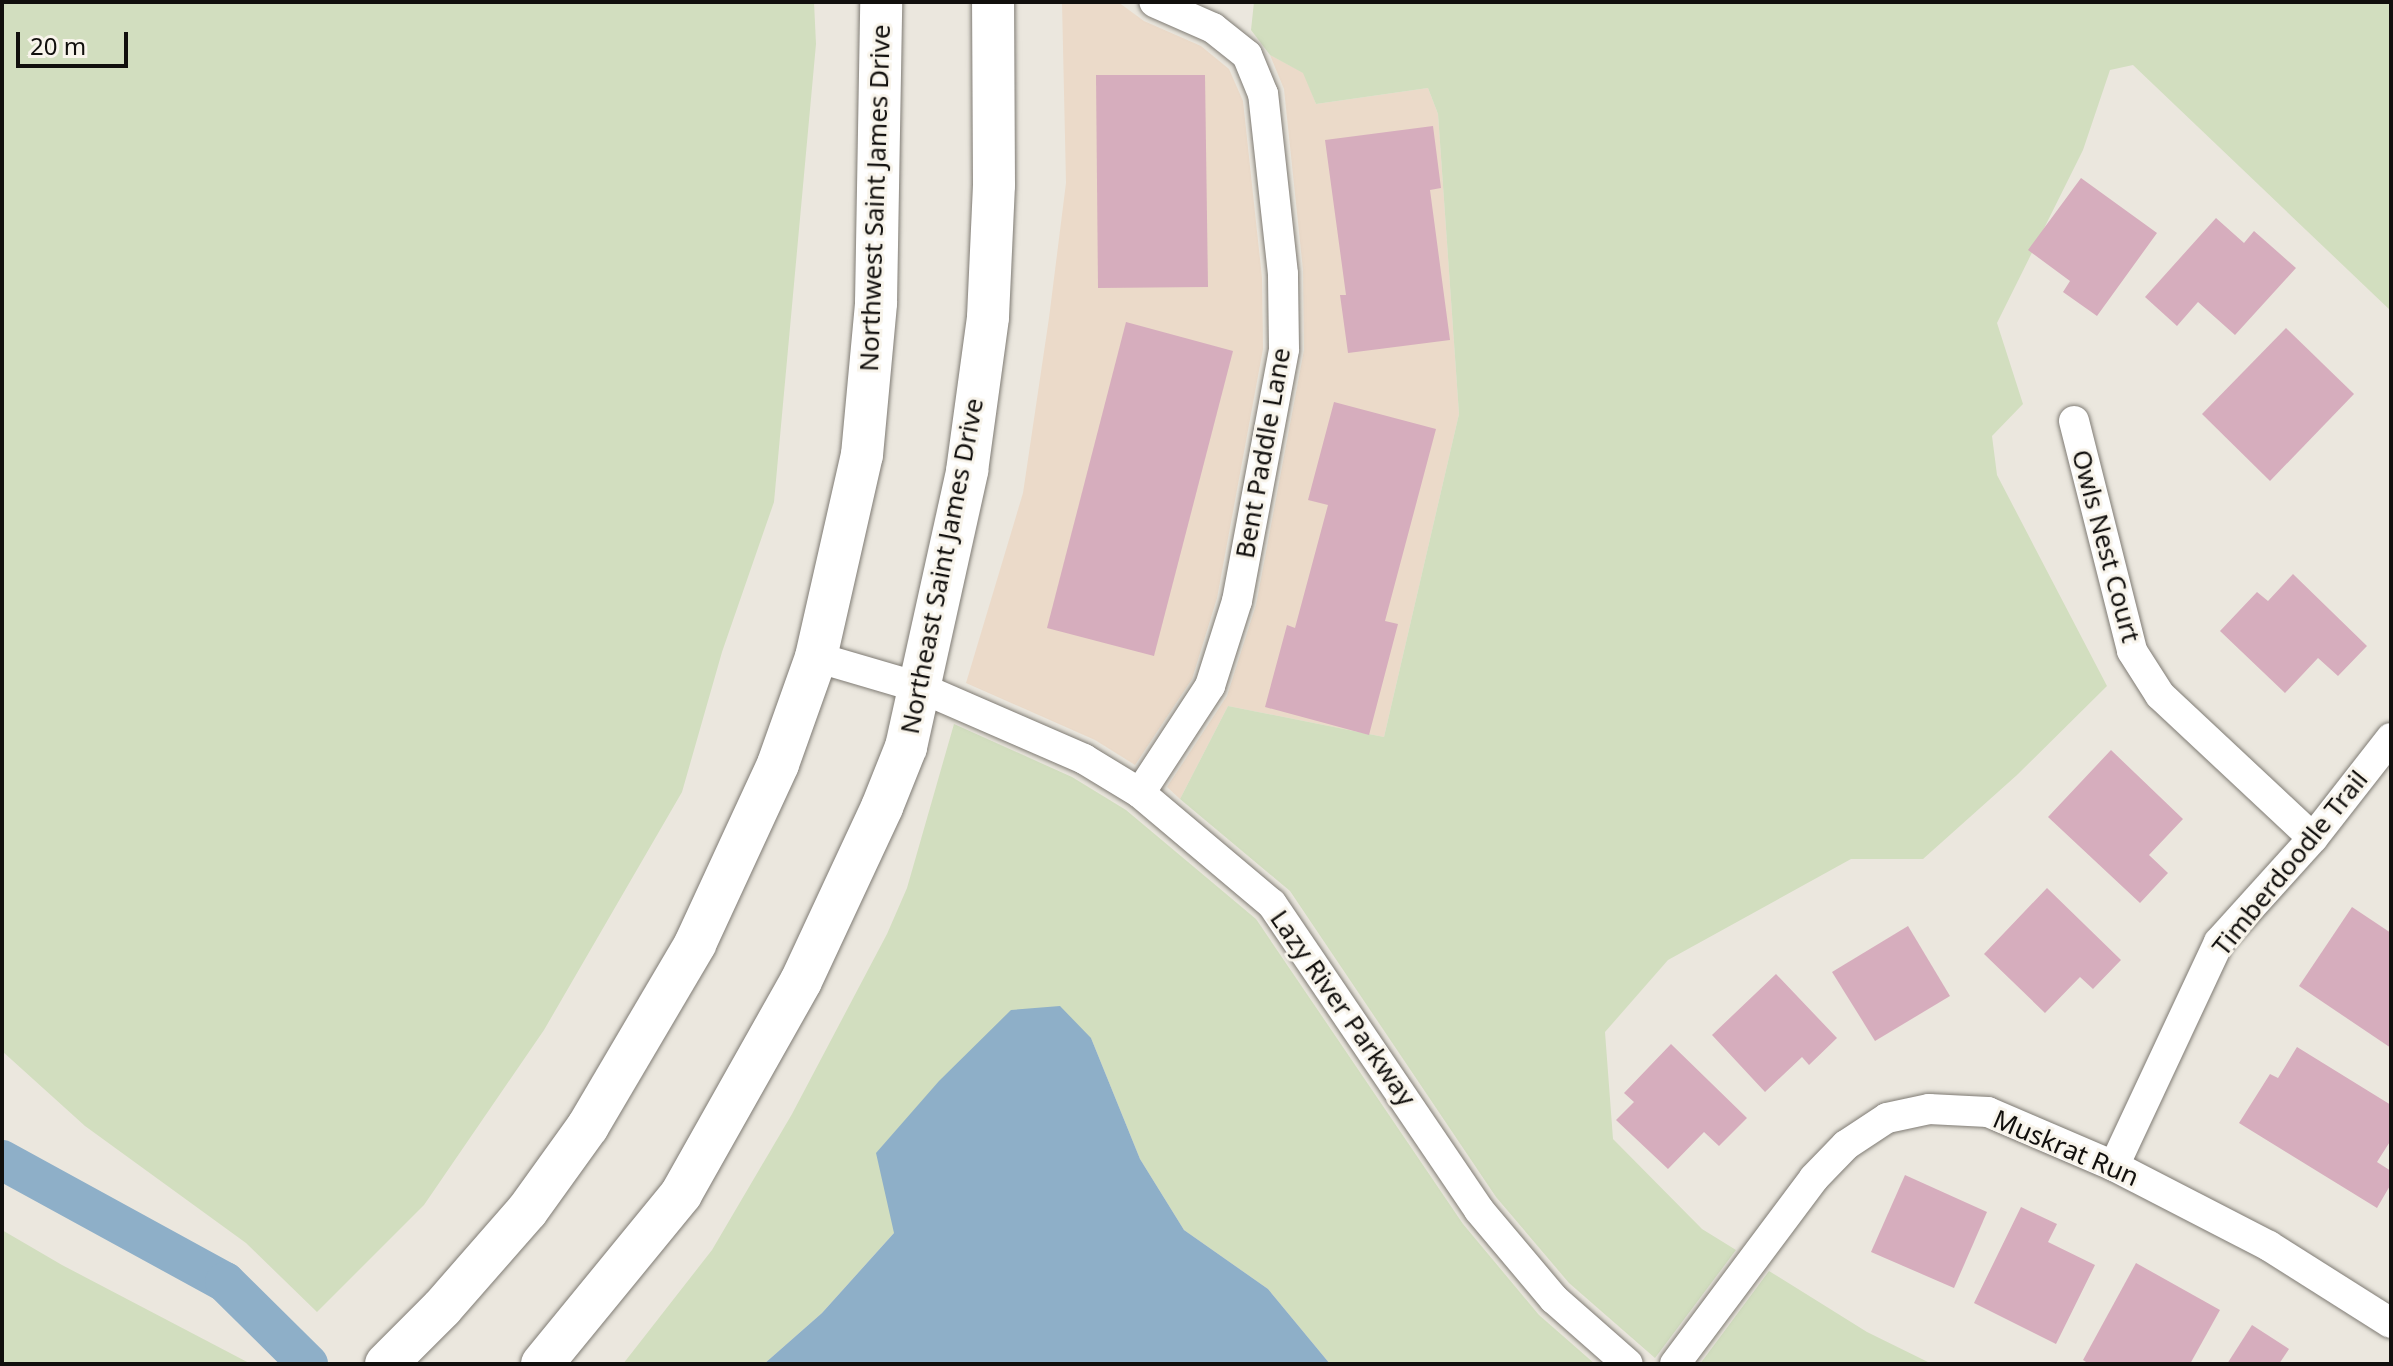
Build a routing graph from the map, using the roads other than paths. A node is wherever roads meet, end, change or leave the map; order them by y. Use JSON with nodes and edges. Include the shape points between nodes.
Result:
{"nodes":[{"id":1,"x":881,"y":2,"type":"edge"},
{"id":2,"x":993,"y":2,"type":"edge"},
{"id":3,"x":1154,"y":2,"type":"edge"},
{"id":4,"x":2074,"y":421,"type":"dead end"},
{"id":5,"x":816,"y":657,"type":"junction"},
{"id":6,"x":921,"y":688,"type":"junction"},
{"id":7,"x":2391,"y":738,"type":"edge"},
{"id":8,"x":1140,"y":793,"type":"junction"},
{"id":9,"x":2313,"y":838,"type":"junction"},
{"id":10,"x":2114,"y":1166,"type":"junction"},
{"id":11,"x":2391,"y":1323,"type":"edge"},
{"id":12,"x":386,"y":1364,"type":"edge"},
{"id":13,"x":542,"y":1364,"type":"edge"},
{"id":14,"x":1628,"y":1364,"type":"edge"},
{"id":15,"x":1675,"y":1364,"type":"edge"}],
"edges":[{"from":1,"to":5,"type":"main road","name":"Northwest Saint James Drive","via":[[876,303],[863,440]]},
{"from":2,"to":6,"type":"main road","name":"Northeast Saint James Drive","via":[[988,317],[967,471]]},
{"from":3,"to":8,"type":"street","name":"Bent Paddle Lane","via":[[1213,28],[1247,55],[1263,94],[1283,274],[1284,349],[1237,601],[1210,686]]},
{"from":4,"to":9,"type":"street","name":"Owls Nest Court","via":[[2132,651],[2160,695]]},
{"from":5,"to":6,"type":"street","name":"Lazy River Parkway"},
{"from":5,"to":12,"type":"main road","name":"Northwest Saint James Drive","via":[[778,764],[695,944],[588,1126],[527,1211]]},
{"from":6,"to":8,"type":"street","name":"Lazy River Parkway","via":[[1070,752]]},
{"from":6,"to":13,"type":"main road","name":"Northeast Saint James Drive","via":[[906,747],[882,807],[801,981],[681,1194]]},
{"from":7,"to":9,"type":"street","name":"Timberdoodle Trail"},
{"from":8,"to":14,"type":"street","name":"Lazy River Parkway","via":[[1272,904],[1479,1210],[1554,1299]]},
{"from":9,"to":10,"type":"street","name":"Timberdoodle Trail","via":[[2219,942]]},
{"from":10,"to":11,"type":"street","name":"Muskrat Run","via":[[2269,1246]]},
{"from":10,"to":15,"type":"street","name":"Muskrat Run","via":[[1988,1112],[1929,1109],[1887,1118],[1846,1145],[1814,1178]]}]}
